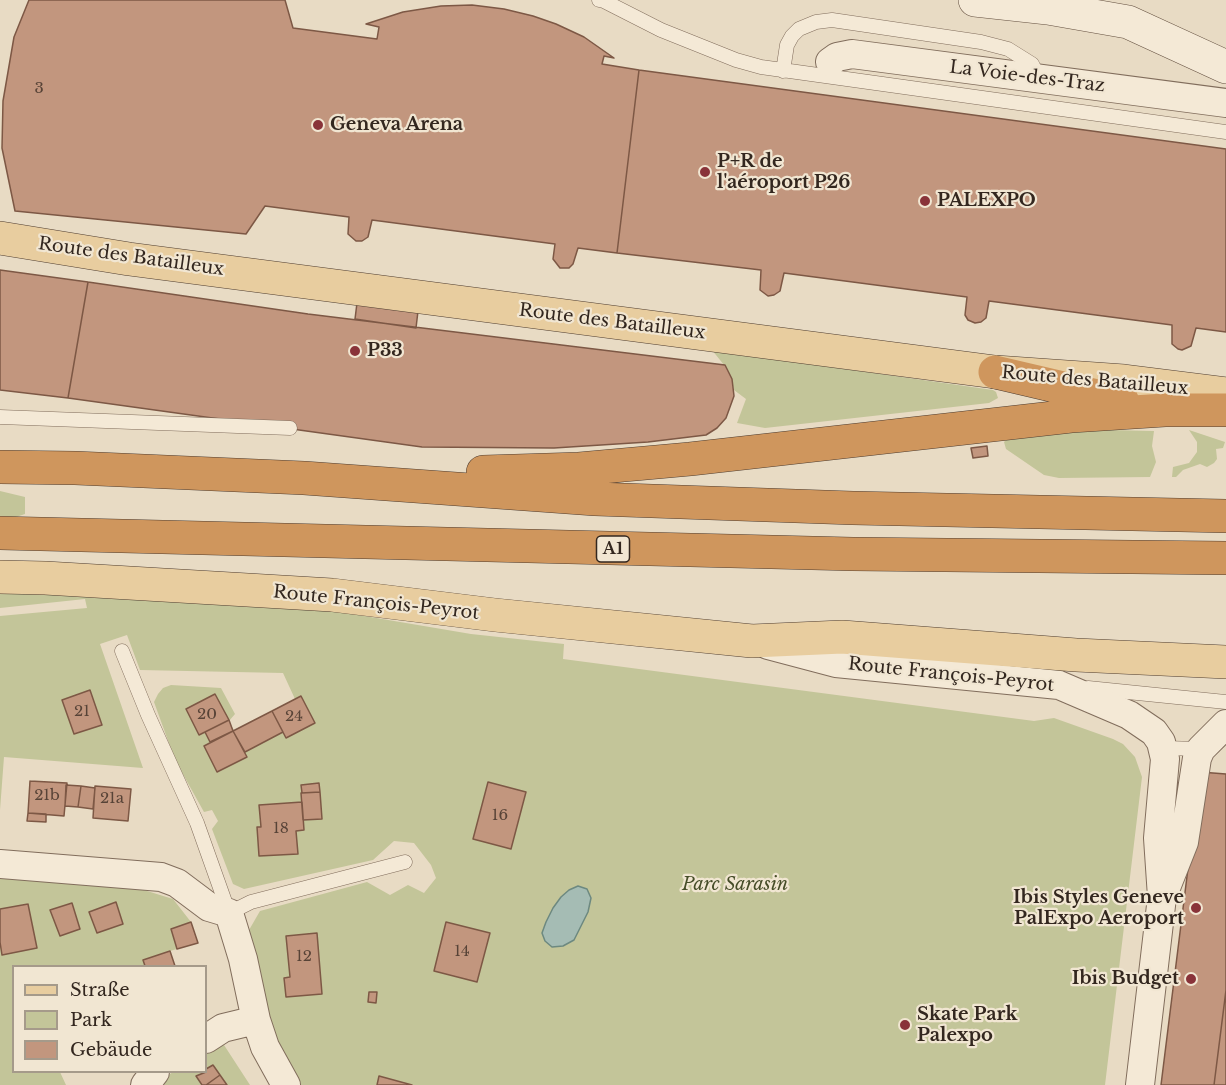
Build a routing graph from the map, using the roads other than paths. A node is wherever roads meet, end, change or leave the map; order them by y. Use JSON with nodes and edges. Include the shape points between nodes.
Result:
{"nodes":[{"id":1,"x":599,"y":0,"type":"edge"},
{"id":2,"x":975,"y":0,"type":"edge"},
{"id":3,"x":831,"y":62,"type":"dead end"},
{"id":4,"x":1226,"y":67,"type":"edge"},
{"id":5,"x":783,"y":71,"type":"junction"},
{"id":6,"x":1039,"y":78,"type":"junction"},
{"id":7,"x":1226,"y":103,"type":"edge"},
{"id":8,"x":1226,"y":132,"type":"edge"},
{"id":9,"x":0,"y":238,"type":"edge"},
{"id":10,"x":995,"y":372,"type":"junction"},
{"id":11,"x":1226,"y":394,"type":"edge"},
{"id":12,"x":1165,"y":410,"type":"junction"},
{"id":13,"x":1226,"y":410,"type":"edge"},
{"id":14,"x":0,"y":417,"type":"edge"},
{"id":15,"x":290,"y":428,"type":"dead end"},
{"id":16,"x":1226,"y":431,"type":"edge"},
{"id":17,"x":0,"y":467,"type":"edge"},
{"id":18,"x":304,"y":478,"type":"junction"},
{"id":19,"x":1226,"y":516,"type":"edge"},
{"id":20,"x":0,"y":532,"type":"edge"},
{"id":21,"x":1226,"y":558,"type":"edge"},
{"id":22,"x":0,"y":577,"type":"edge"},
{"id":23,"x":752,"y":641,"type":"junction"},
{"id":24,"x":122,"y":651,"type":"dead end"},
{"id":25,"x":1226,"y":662,"type":"edge"},
{"id":26,"x":1059,"y":685,"type":"junction"},
{"id":27,"x":1226,"y":702,"type":"edge"},
{"id":28,"x":1226,"y":724,"type":"edge"},
{"id":29,"x":1163,"y":748,"type":"junction"},
{"id":30,"x":1201,"y":749,"type":"junction"},
{"id":31,"x":405,"y":862,"type":"dead end"},
{"id":32,"x":0,"y":864,"type":"edge"},
{"id":33,"x":1162,"y":897,"type":"junction"},
{"id":34,"x":229,"y":913,"type":"junction"},
{"id":35,"x":256,"y":1020,"type":"junction"},
{"id":36,"x":207,"y":1038,"type":"edge"},
{"id":37,"x":286,"y":1085,"type":"edge"},
{"id":38,"x":1140,"y":1085,"type":"edge"}],
"edges":[{"from":1,"to":5,"type":"lane","via":[[735,60]]},
{"from":2,"to":4,"type":"street","via":[[1128,22]]},
{"from":3,"to":6,"type":"street","name":"La Voie-des-Traz","via":[[852,54]]},
{"from":5,"to":6,"type":"lane","via":[[792,36],[816,22],[832,20],[1008,49],[1032,64]]},
{"from":5,"to":8,"type":"lane"},
{"from":6,"to":7,"type":"street","name":"La Voie-des-Traz"},
{"from":9,"to":10,"type":"main road","name":"Route des Batailleux","via":[[129,259]]},
{"from":10,"to":11,"type":"main road","name":"Route des Batailleux","via":[[1124,381]]},
{"from":10,"to":12,"type":"highway"},
{"from":12,"to":13,"type":"highway"},
{"from":12,"to":16,"type":"highway"},
{"from":12,"to":18,"type":"highway","via":[[1071,416],[579,469]]},
{"from":14,"to":15,"type":"lane"},
{"from":17,"to":18,"type":"highway"},
{"from":18,"to":19,"type":"highway","via":[[595,499]]},
{"from":20,"to":21,"type":"highway","number":"A1","via":[[736,551]]},
{"from":22,"to":23,"type":"main road","name":"Route François-Peyrot","via":[[332,595]]},
{"from":23,"to":25,"type":"main road","name":"Route François-Peyrot","via":[[842,637]]},
{"from":23,"to":26,"type":"street","name":"Route François-Peyrot","via":[[836,663]]},
{"from":24,"to":34,"type":"lane","via":[[197,823]]},
{"from":26,"to":27,"type":"lane"},
{"from":26,"to":29,"type":"street","name":"Route François-Peyrot","via":[[1141,722],[1154,732]]},
{"from":28,"to":30,"type":"street"},
{"from":29,"to":30,"type":"lane"},
{"from":29,"to":33,"type":"street","via":[[1158,838]]},
{"from":30,"to":33,"type":"street","via":[[1195,766],[1185,842]]},
{"from":31,"to":34,"type":"lane","via":[[251,902]]},
{"from":32,"to":34,"type":"street","via":[[161,877],[177,883],[208,907]]},
{"from":33,"to":38,"type":"street"},
{"from":34,"to":35,"type":"street"},
{"from":35,"to":36,"type":"street","via":[[223,1028]]},
{"from":35,"to":37,"type":"street","via":[[265,1047]]}]}
